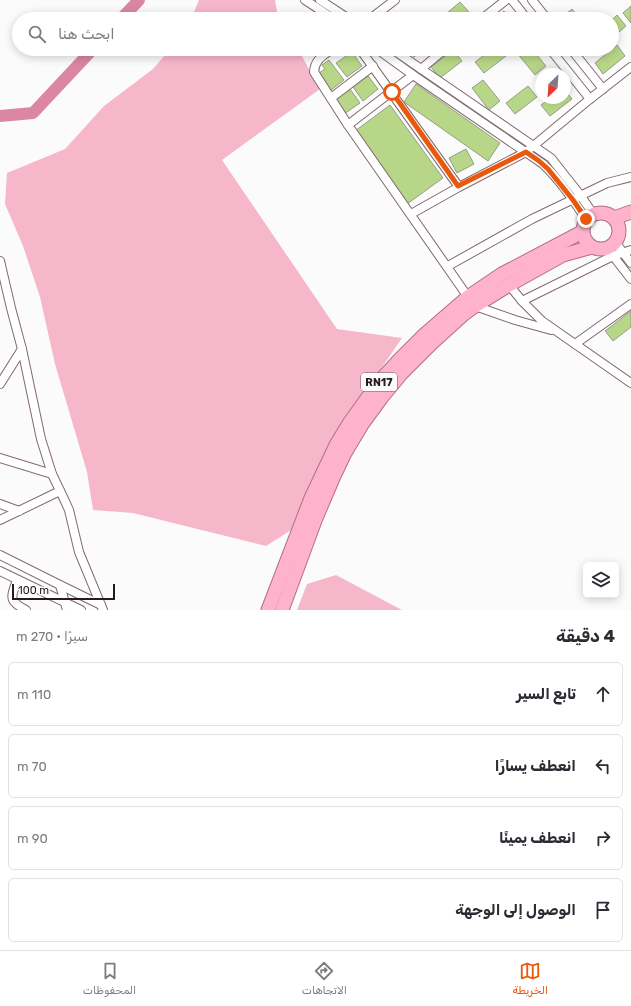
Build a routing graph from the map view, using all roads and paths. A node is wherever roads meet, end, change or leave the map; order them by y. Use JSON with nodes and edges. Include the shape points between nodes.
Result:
{"nodes":[{"id":1,"x":305,"y":0,"type":"edge"},
{"id":2,"x":320,"y":0,"type":"edge"},
{"id":3,"x":395,"y":0,"type":"edge"},
{"id":4,"x":506,"y":0,"type":"edge"},
{"id":5,"x":512,"y":0,"type":"edge"},
{"id":6,"x":532,"y":0,"type":"edge"},
{"id":7,"x":323,"y":12,"type":"edge"},
{"id":8,"x":338,"y":12,"type":"edge"},
{"id":9,"x":379,"y":12,"type":"edge"},
{"id":10,"x":491,"y":12,"type":"edge"},
{"id":11,"x":521,"y":12,"type":"edge"},
{"id":12,"x":541,"y":12,"type":"edge"},
{"id":13,"x":323,"y":56,"type":"edge"},
{"id":14,"x":365,"y":56,"type":"edge"},
{"id":15,"x":387,"y":56,"type":"edge"},
{"id":16,"x":402,"y":56,"type":"edge"},
{"id":17,"x":437,"y":56,"type":"edge"},
{"id":18,"x":556,"y":56,"type":"edge"},
{"id":19,"x":577,"y":56,"type":"edge"},
{"id":20,"x":373,"y":66,"type":"junction"},
{"id":21,"x":631,"y":67,"type":"edge"},
{"id":22,"x":421,"y":69,"type":"junction"},
{"id":23,"x":413,"y":75,"type":"junction"},
{"id":24,"x":603,"y":89,"type":"junction"},
{"id":25,"x":392,"y":92,"type":"junction"},
{"id":26,"x":331,"y":98,"type":"junction"},
{"id":27,"x":590,"y":99,"type":"junction"},
{"id":28,"x":348,"y":125,"type":"junction"},
{"id":29,"x":534,"y":146,"type":"junction"},
{"id":30,"x":526,"y":152,"type":"junction"},
{"id":31,"x":631,"y":177,"type":"edge"},
{"id":32,"x":458,"y":186,"type":"junction"},
{"id":33,"x":581,"y":196,"type":"junction"},
{"id":34,"x":573,"y":200,"type":"junction"},
{"id":35,"x":631,"y":212,"type":"edge"},
{"id":36,"x":410,"y":214,"type":"junction"},
{"id":37,"x":589,"y":217,"type":"junction"},
{"id":38,"x":614,"y":218,"type":"junction"},
{"id":39,"x":631,"y":231,"type":"edge"},
{"id":40,"x":582,"y":232,"type":"junction"},
{"id":41,"x":592,"y":247,"type":"junction"},
{"id":42,"x":618,"y":247,"type":"edge"},
{"id":43,"x":0,"y":261,"type":"edge"},
{"id":44,"x":631,"y":263,"type":"edge"},
{"id":45,"x":448,"y":266,"type":"junction"},
{"id":46,"x":631,"y":279,"type":"edge"},
{"id":47,"x":509,"y":285,"type":"junction"},
{"id":48,"x":472,"y":301,"type":"junction"},
{"id":49,"x":522,"y":301,"type":"junction"},
{"id":50,"x":631,"y":304,"type":"edge"},
{"id":51,"x":558,"y":332,"type":"junction"},
{"id":52,"x":575,"y":344,"type":"junction"},
{"id":53,"x":22,"y":349,"type":"junction"},
{"id":54,"x":631,"y":383,"type":"edge"},
{"id":55,"x":0,"y":384,"type":"edge"},
{"id":56,"x":0,"y":458,"type":"edge"},
{"id":57,"x":52,"y":474,"type":"junction"},
{"id":58,"x":60,"y":491,"type":"junction"},
{"id":59,"x":0,"y":504,"type":"edge"},
{"id":60,"x":19,"y":511,"type":"junction"},
{"id":61,"x":0,"y":520,"type":"edge"},
{"id":62,"x":0,"y":555,"type":"edge"},
{"id":63,"x":0,"y":571,"type":"edge"},
{"id":64,"x":17,"y":580,"type":"junction"},
{"id":65,"x":60,"y":585,"type":"junction"},
{"id":66,"x":66,"y":606,"type":"edge"},
{"id":67,"x":102,"y":607,"type":"edge"},
{"id":68,"x":26,"y":610,"type":"edge"},
{"id":69,"x":81,"y":610,"type":"edge"},
{"id":70,"x":268,"y":610,"type":"edge"},
{"id":71,"x":282,"y":610,"type":"edge"}],
"edges":[{"from":1,"to":7,"type":"street"},
{"from":2,"to":8,"type":"street"},
{"from":3,"to":9,"type":"street"},
{"from":4,"to":10,"type":"street"},
{"from":5,"to":11,"type":"street"},
{"from":6,"to":12,"type":"street"},
{"from":13,"to":26,"type":"street","via":[[318,60],[314,72]]},
{"from":14,"to":20,"type":"street"},
{"from":15,"to":23,"type":"street"},
{"from":16,"to":22,"type":"street"},
{"from":17,"to":22,"type":"street"},
{"from":18,"to":27,"type":"street"},
{"from":19,"to":24,"type":"street"},
{"from":20,"to":25,"type":"street"},
{"from":20,"to":26,"type":"street"},
{"from":21,"to":24,"type":"street"},
{"from":22,"to":29,"type":"street"},
{"from":23,"to":25,"type":"street"},
{"from":23,"to":30,"type":"street"},
{"from":24,"to":27,"type":"street"},
{"from":25,"to":28,"type":"street"},
{"from":25,"to":32,"type":"street"},
{"from":26,"to":28,"type":"street"},
{"from":27,"to":29,"type":"street"},
{"from":28,"to":36,"type":"street"},
{"from":29,"to":30,"type":"street"},
{"from":29,"to":33,"type":"street","via":[[554,162]]},
{"from":30,"to":32,"type":"street"},
{"from":30,"to":34,"type":"street","via":[[548,169]]},
{"from":31,"to":33,"type":"street","via":[[607,183]]},
{"from":32,"to":36,"type":"street"},
{"from":33,"to":34,"type":"street"},
{"from":33,"to":37,"type":"street"},
{"from":34,"to":37,"type":"street"},
{"from":34,"to":45,"type":"street","via":[[532,219]]},
{"from":35,"to":38,"type":"highway"},
{"from":36,"to":45,"type":"street"},
{"from":37,"to":38,"type":"highway","via":[[598,212]]},
{"from":37,"to":40,"type":"highway","via":[[583,225]]},
{"from":38,"to":42,"type":"highway","via":[[618,226]]},
{"from":39,"to":42,"type":"highway","number":"RN17"},
{"from":40,"to":41,"type":"highway","via":[[585,241]]},
{"from":40,"to":48,"type":"highway","number":"RN17","via":[[486,284]]},
{"from":41,"to":42,"type":"highway","number":"RN17"},
{"from":41,"to":47,"type":"highway","number":"RN17","via":[[563,255]]},
{"from":42,"to":44,"type":"street"},
{"from":42,"to":46,"type":"street"},
{"from":42,"to":49,"type":"street"},
{"from":43,"to":53,"type":"street"},
{"from":45,"to":48,"type":"street"},
{"from":47,"to":48,"type":"highway","number":"RN17"},
{"from":47,"to":49,"type":"street"},
{"from":48,"to":51,"type":"street","via":[[515,320]]},
{"from":48,"to":70,"type":"highway","number":"RN17","via":[[439,321],[398,361],[378,383],[350,422],[311,498]]},
{"from":48,"to":71,"type":"highway","number":"RN17","via":[[464,314],[401,374],[363,423],[334,476]]},
{"from":49,"to":51,"type":"street","via":[[542,321]]},
{"from":50,"to":52,"type":"street"},
{"from":51,"to":52,"type":"street"},
{"from":52,"to":54,"type":"street"},
{"from":53,"to":55,"type":"street"},
{"from":53,"to":57,"type":"street","via":[[41,439]]},
{"from":56,"to":57,"type":"street"},
{"from":57,"to":58,"type":"street"},
{"from":58,"to":60,"type":"street"},
{"from":58,"to":67,"type":"street","via":[[70,515],[79,552]]},
{"from":59,"to":60,"type":"street"},
{"from":60,"to":61,"type":"street"},
{"from":62,"to":65,"type":"street"},
{"from":63,"to":64,"type":"street"},
{"from":64,"to":66,"type":"street"},
{"from":64,"to":68,"type":"street","via":[[12,599]]},
{"from":65,"to":66,"type":"street"},
{"from":65,"to":67,"type":"street"},
{"from":66,"to":69,"type":"street"}]}
